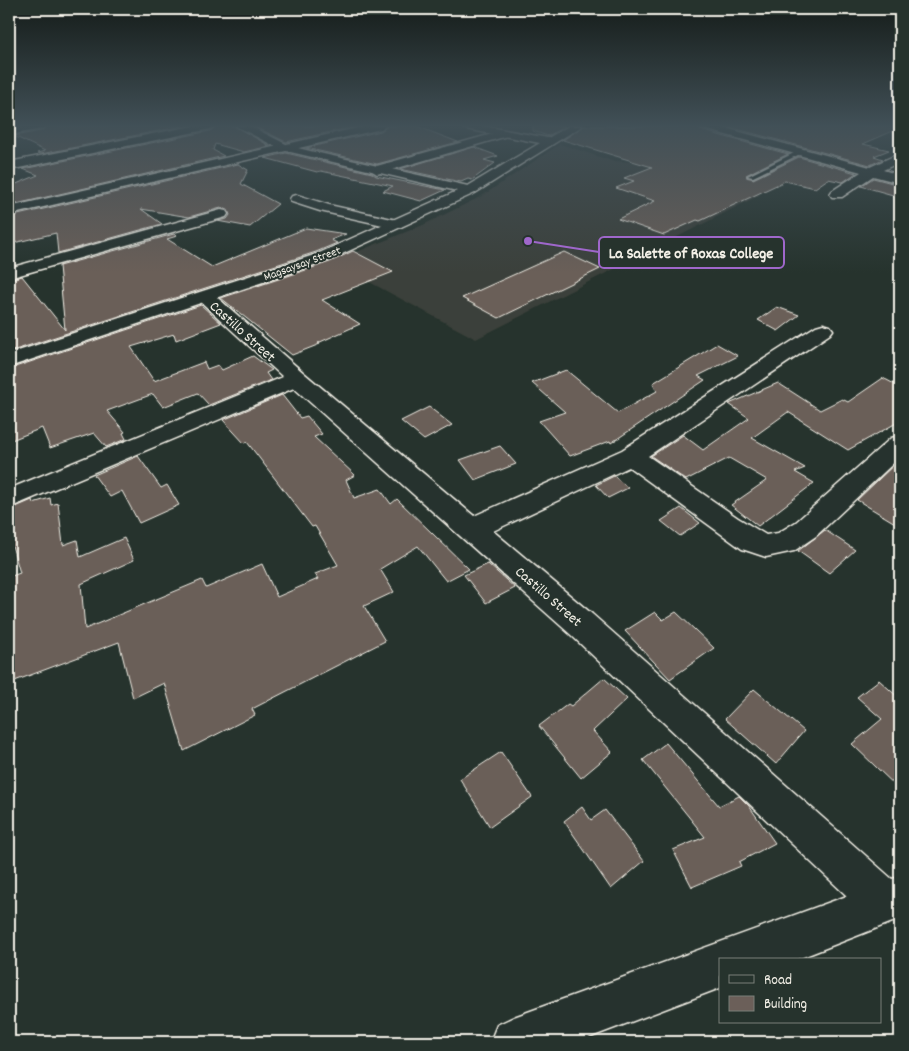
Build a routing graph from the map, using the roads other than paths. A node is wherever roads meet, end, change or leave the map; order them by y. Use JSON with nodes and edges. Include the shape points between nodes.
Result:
{"nodes":[{"id":1,"x":167,"y":175,"type":"edge"},
{"id":2,"x":400,"y":175,"type":"edge"},
{"id":3,"x":495,"y":175,"type":"edge"},
{"id":4,"x":866,"y":175,"type":"edge"},
{"id":5,"x":886,"y":175,"type":"edge"},
{"id":6,"x":900,"y":179,"type":"edge"},
{"id":7,"x":470,"y":190,"type":"junction"},
{"id":8,"x":837,"y":194,"type":"dead end"},
{"id":9,"x":297,"y":199,"type":"dead end"},
{"id":10,"x":9,"y":211,"type":"edge"},
{"id":11,"x":221,"y":214,"type":"dead end"},
{"id":12,"x":396,"y":224,"type":"junction"},
{"id":13,"x":9,"y":273,"type":"edge"},
{"id":14,"x":206,"y":298,"type":"junction"},
{"id":15,"x":823,"y":330,"type":"dead end"},
{"id":16,"x":9,"y":361,"type":"edge"},
{"id":17,"x":296,"y":378,"type":"junction"},
{"id":18,"x":900,"y":444,"type":"edge"},
{"id":19,"x":631,"y":456,"type":"junction"},
{"id":20,"x":9,"y":498,"type":"edge"},
{"id":21,"x":472,"y":529,"type":"junction"},
{"id":22,"x":893,"y":901,"type":"edge"},
{"id":23,"x":740,"y":958,"type":"edge"},
{"id":24,"x":719,"y":965,"type":"edge"},
{"id":25,"x":514,"y":1042,"type":"edge"}],
"edges":[{"from":1,"to":10,"type":"street"},
{"from":2,"to":7,"type":"street"},
{"from":3,"to":7,"type":"street","name":"Magsaysay Street"},
{"from":4,"to":8,"type":"street"},
{"from":5,"to":6,"type":"street"},
{"from":7,"to":12,"type":"street","name":"Magsaysay Street"},
{"from":9,"to":12,"type":"street"},
{"from":11,"to":13,"type":"street"},
{"from":12,"to":14,"type":"street","name":"Magsaysay Street","via":[[323,257]]},
{"from":14,"to":16,"type":"street","name":"Magsaysay Street"},
{"from":14,"to":17,"type":"street","name":"Castillo Street"},
{"from":15,"to":19,"type":"street"},
{"from":17,"to":20,"type":"street"},
{"from":17,"to":21,"type":"street","name":"Castillo Street"},
{"from":18,"to":19,"type":"street","via":[[806,529],[784,543],[766,546],[728,526]]},
{"from":19,"to":21,"type":"street"},
{"from":21,"to":22,"type":"street","name":"Castillo Street"},
{"from":22,"to":23,"type":"street"},
{"from":24,"to":25,"type":"street"}]}
